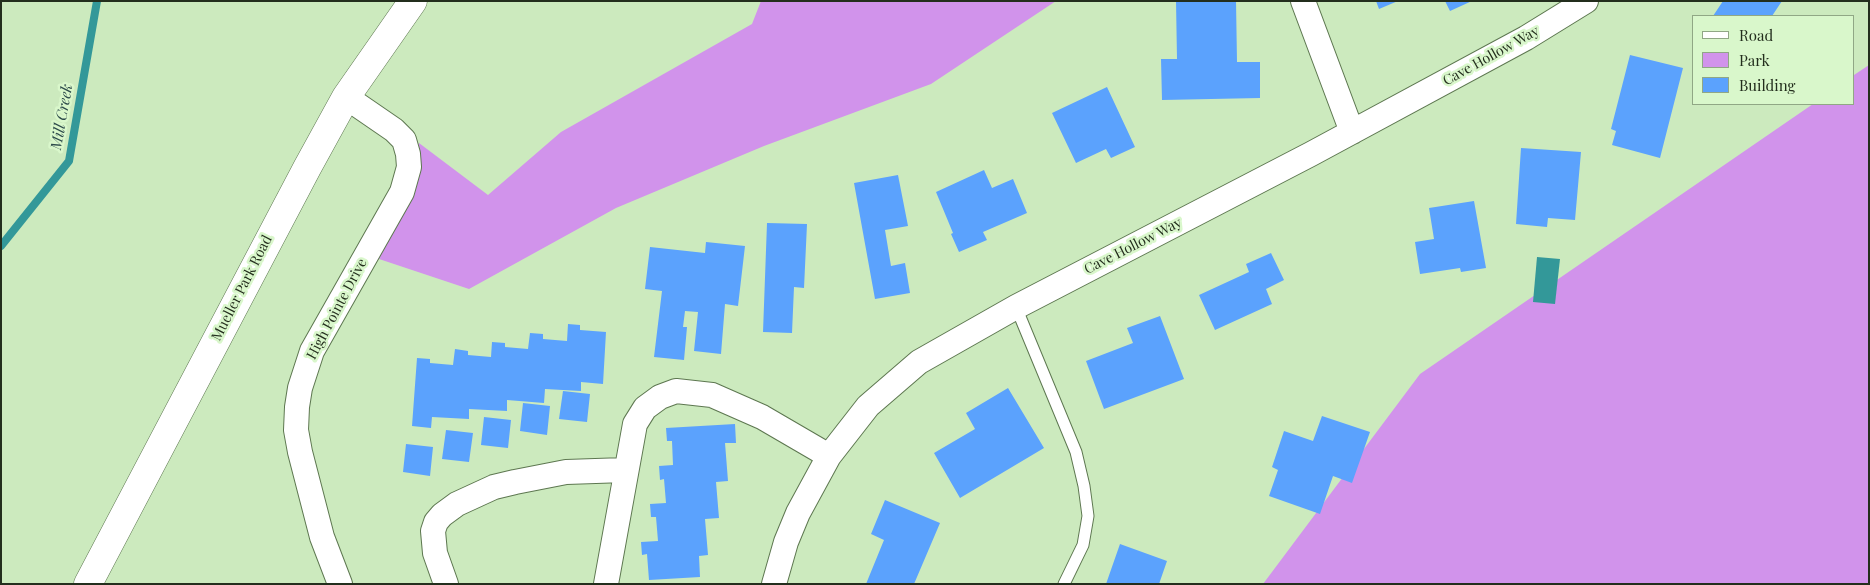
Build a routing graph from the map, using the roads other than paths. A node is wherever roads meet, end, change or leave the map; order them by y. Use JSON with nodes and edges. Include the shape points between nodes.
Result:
{"nodes":[{"id":1,"x":413,"y":1,"type":"edge"},
{"id":2,"x":1303,"y":1,"type":"edge"},
{"id":3,"x":1586,"y":1,"type":"edge"},
{"id":4,"x":346,"y":97,"type":"junction"},
{"id":5,"x":1352,"y":132,"type":"junction"},
{"id":6,"x":1016,"y":307,"type":"junction"},
{"id":7,"x":828,"y":456,"type":"junction"},
{"id":8,"x":625,"y":470,"type":"junction"},
{"id":9,"x":88,"y":584,"type":"edge"},
{"id":10,"x":340,"y":584,"type":"edge"},
{"id":11,"x":446,"y":584,"type":"edge"},
{"id":12,"x":606,"y":584,"type":"edge"},
{"id":13,"x":774,"y":584,"type":"edge"},
{"id":14,"x":1064,"y":584,"type":"edge"}],
"edges":[{"from":1,"to":4,"type":"street","name":"Mueller Park Road"},
{"from":2,"to":5,"type":"street"},
{"from":3,"to":5,"type":"street","name":"Cave Hollow Way","via":[[1526,38]]},
{"from":4,"to":9,"type":"street","name":"Mueller Park Road","via":[[274,227]]},
{"from":4,"to":10,"type":"street","name":"High Pointe Drive","via":[[404,140],[409,167],[402,192],[312,351],[300,388],[296,430],[300,452],[322,537]]},
{"from":5,"to":6,"type":"street","name":"Cave Hollow Way"},
{"from":6,"to":7,"type":"street","name":"Cave Hollow Way","via":[[949,343],[892,384],[868,406]]},
{"from":6,"to":14,"type":"lane","via":[[1076,452],[1084,486],[1088,516],[1083,545]]},
{"from":7,"to":8,"type":"street","via":[[738,405],[712,395],[676,391],[645,408],[635,424]]},
{"from":7,"to":13,"type":"street","name":"Cave Hollow Way","via":[[798,513]]},
{"from":8,"to":11,"type":"street","via":[[566,472],[524,480],[494,487],[457,504],[442,515],[433,531],[435,553]]},
{"from":8,"to":12,"type":"street"}]}
